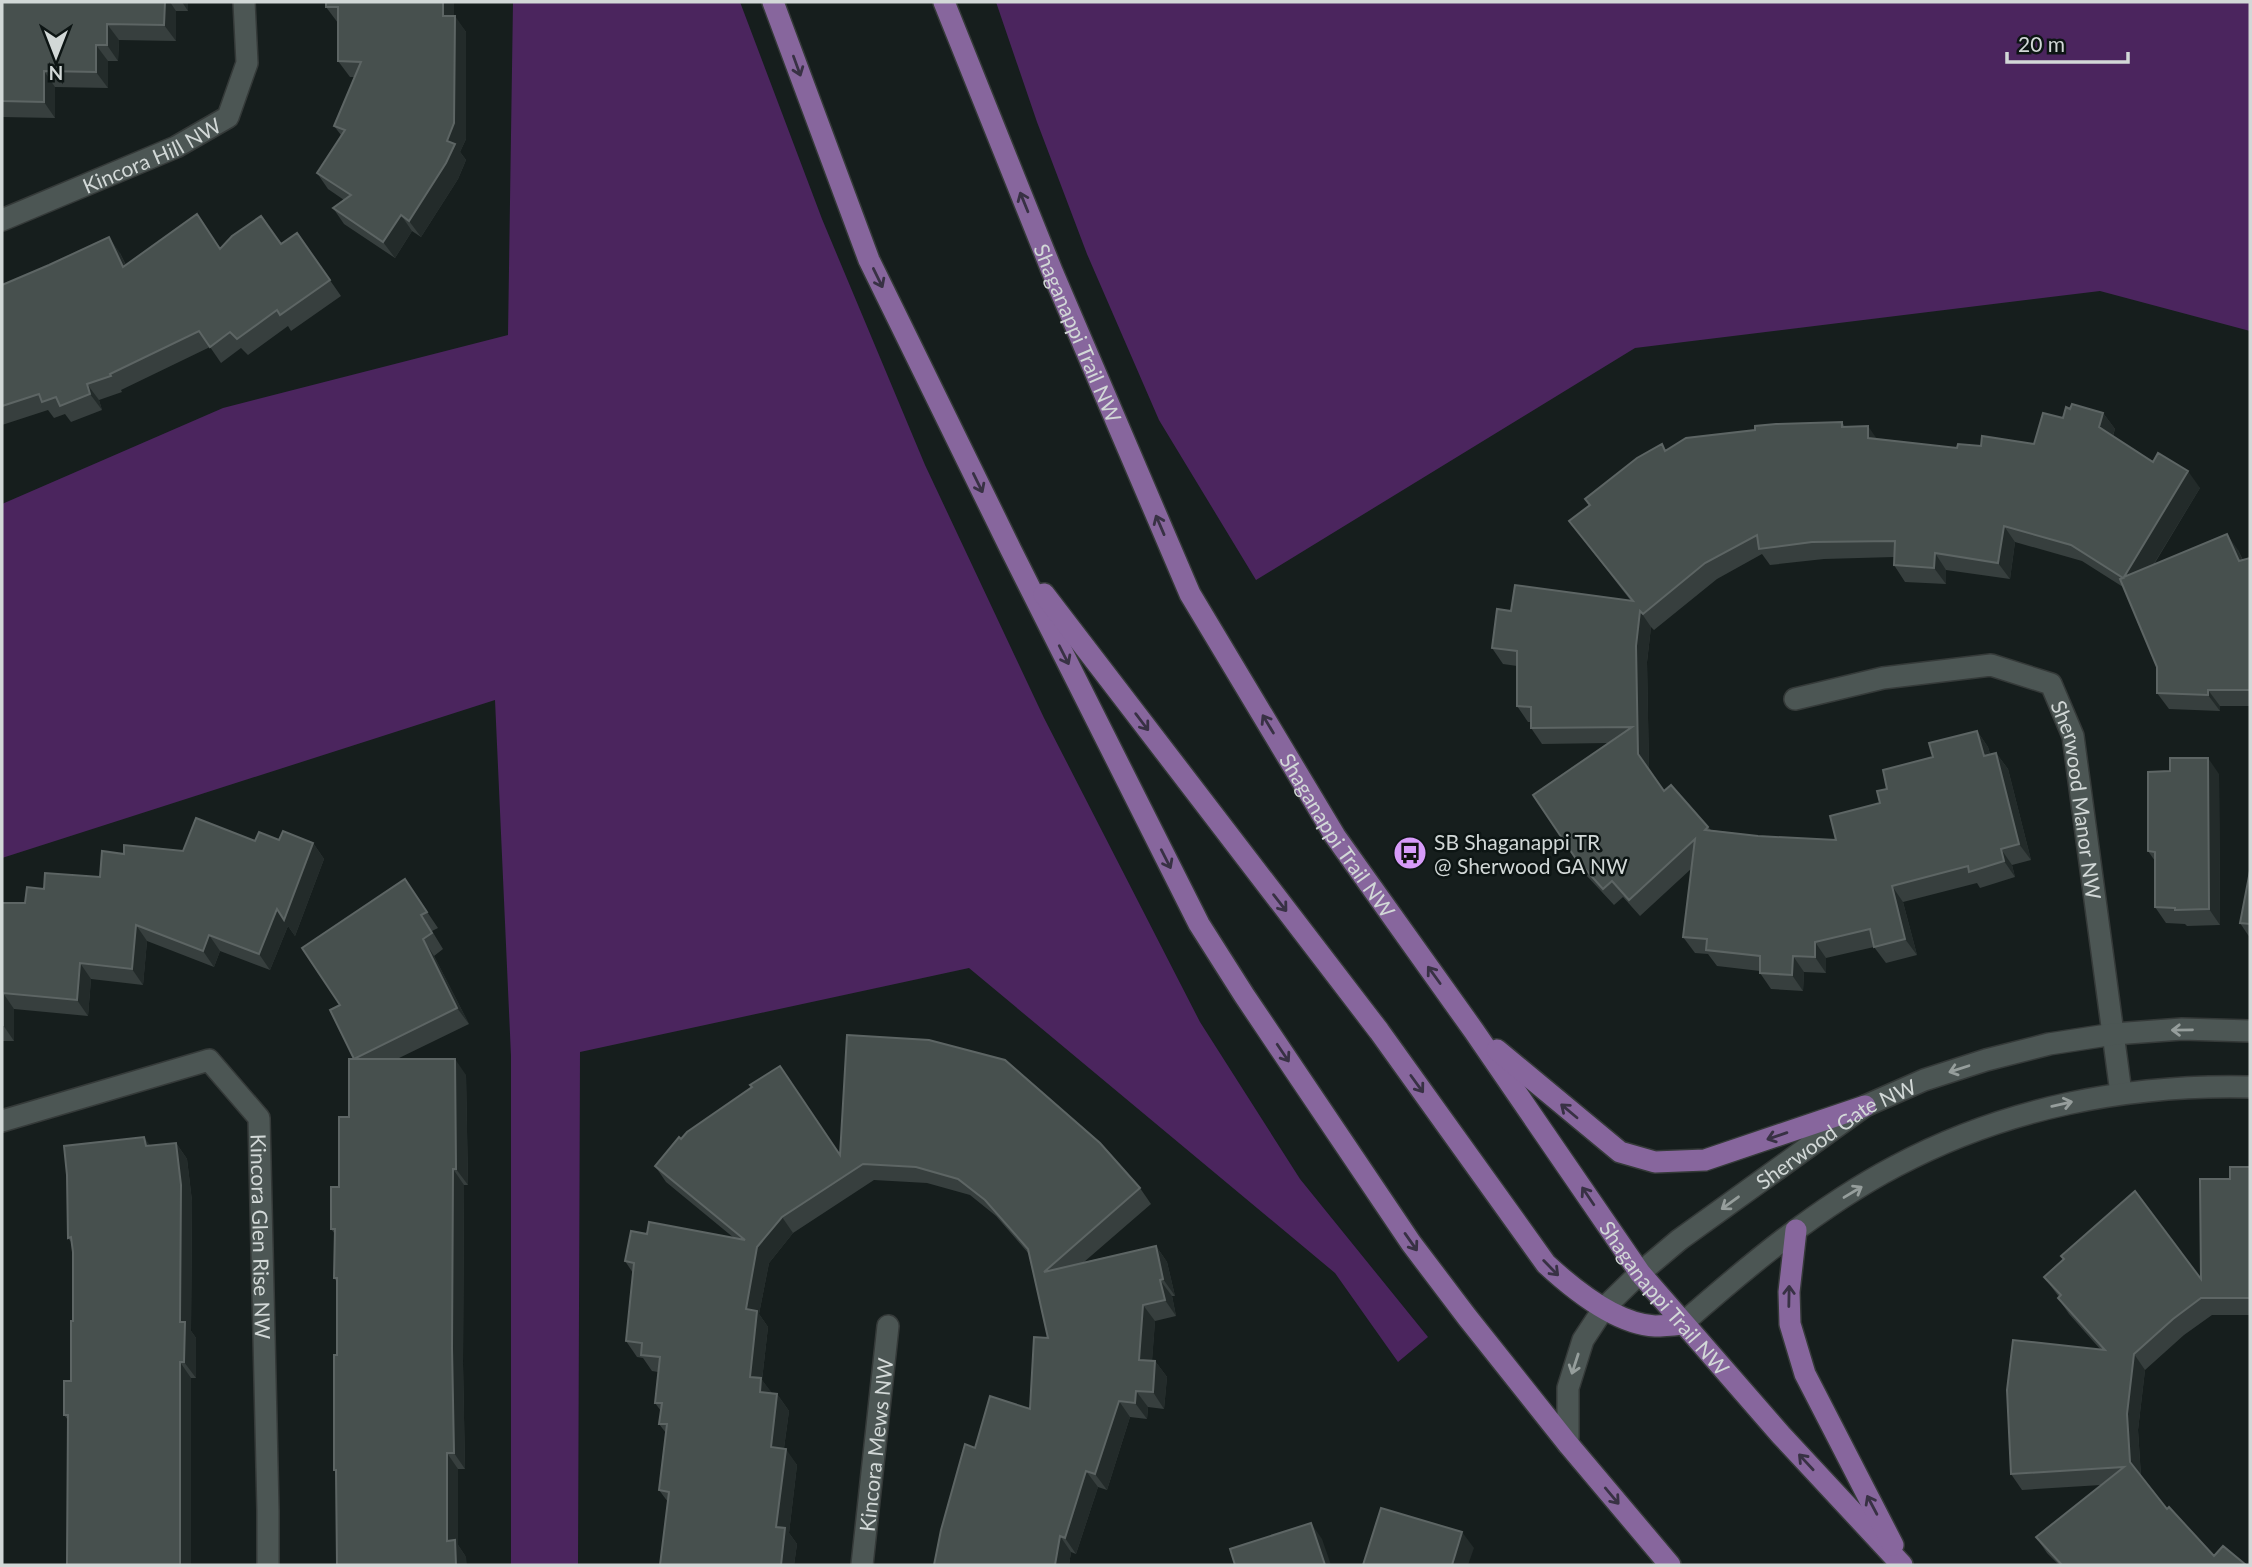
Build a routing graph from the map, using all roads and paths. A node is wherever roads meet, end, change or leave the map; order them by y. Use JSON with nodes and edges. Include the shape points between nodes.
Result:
{"nodes":[{"id":1,"x":244,"y":2,"type":"edge"},
{"id":2,"x":773,"y":2,"type":"edge"},
{"id":3,"x":944,"y":2,"type":"edge"},
{"id":4,"x":2,"y":220,"type":"edge"},
{"id":5,"x":1012,"y":551,"type":"junction"},
{"id":6,"x":1796,"y":699,"type":"dead end"},
{"id":7,"x":1474,"y":1031,"type":"junction"},
{"id":8,"x":2250,"y":1031,"type":"edge"},
{"id":9,"x":2114,"y":1034,"type":"junction"},
{"id":10,"x":2250,"y":1087,"type":"edge"},
{"id":11,"x":2121,"y":1093,"type":"junction"},
{"id":12,"x":1865,"y":1106,"type":"junction"},
{"id":13,"x":2,"y":1121,"type":"edge"},
{"id":14,"x":1796,"y":1230,"type":"junction"},
{"id":15,"x":1640,"y":1273,"type":"junction"},
{"id":16,"x":1604,"y":1308,"type":"junction"},
{"id":17,"x":1682,"y":1324,"type":"junction"},
{"id":18,"x":888,"y":1326,"type":"dead end"},
{"id":19,"x":1568,"y":1444,"type":"junction"},
{"id":20,"x":268,"y":1565,"type":"edge"},
{"id":21,"x":862,"y":1565,"type":"edge"},
{"id":22,"x":1670,"y":1565,"type":"edge"},
{"id":23,"x":1903,"y":1565,"type":"edge"}],
"edges":[{"from":1,"to":4,"type":"street","name":"Kincora Hill NW","via":[[247,63],[228,117],[176,147]]},
{"from":2,"to":5,"type":"main road","one_way":true,"via":[[869,260]]},
{"from":7,"to":3,"type":"main road","name":"Shaganappi Trail NW","one_way":true,"via":[[1335,836],[1190,594]]},
{"from":5,"to":16,"type":"main road","one_way":true,"via":[[1379,1031],[1546,1264]]},
{"from":5,"to":19,"type":"main road","one_way":true,"via":[[1206,934],[1411,1243]]},
{"from":6,"to":9,"type":"street","name":"Sherwood Manor NW","via":[[1883,678],[1992,665],[2051,684],[2073,736]]},
{"from":12,"to":7,"type":"main road","one_way":true,"via":[[1705,1160],[1655,1162],[1620,1152]]},
{"from":15,"to":7,"type":"main road","name":"Shaganappi Trail NW","one_way":true},
{"from":8,"to":9,"type":"street","name":"Sherwood Gate NW","one_way":true},
{"from":9,"to":11,"type":"street","name":"Sherwood Manor NW"},
{"from":9,"to":12,"type":"street","name":"Sherwood Gate NW","one_way":true,"via":[[1986,1060]]},
{"from":10,"to":11,"type":"street"},
{"from":14,"to":11,"type":"street","one_way":true,"via":[[1896,1166],[1950,1141],[2006,1120]]},
{"from":12,"to":15,"type":"street","name":"Sherwood Gate NW","one_way":true,"via":[[1704,1221]]},
{"from":13,"to":20,"type":"street","name":"Kincora Glen Rise NW","via":[[209,1060],[259,1118]]},
{"from":14,"to":17,"type":"street"},
{"from":23,"to":14,"type":"main road","one_way":true,"via":[[1805,1374],[1790,1324]]},
{"from":15,"to":16,"type":"street","name":"Sherwood Gate NW"},
{"from":15,"to":17,"type":"main road","name":"Shaganappi Trail NW"},
{"from":16,"to":17,"type":"main road","via":[[1629,1321],[1654,1326]]},
{"from":16,"to":19,"type":"street","name":"Sherwood Gate NW","one_way":true,"via":[[1583,1340],[1568,1388]]},
{"from":23,"to":17,"type":"main road","name":"Shaganappi Trail NW","one_way":true},
{"from":18,"to":21,"type":"street","name":"Kincora Mews NW"},
{"from":19,"to":22,"type":"main road","one_way":true}]}
